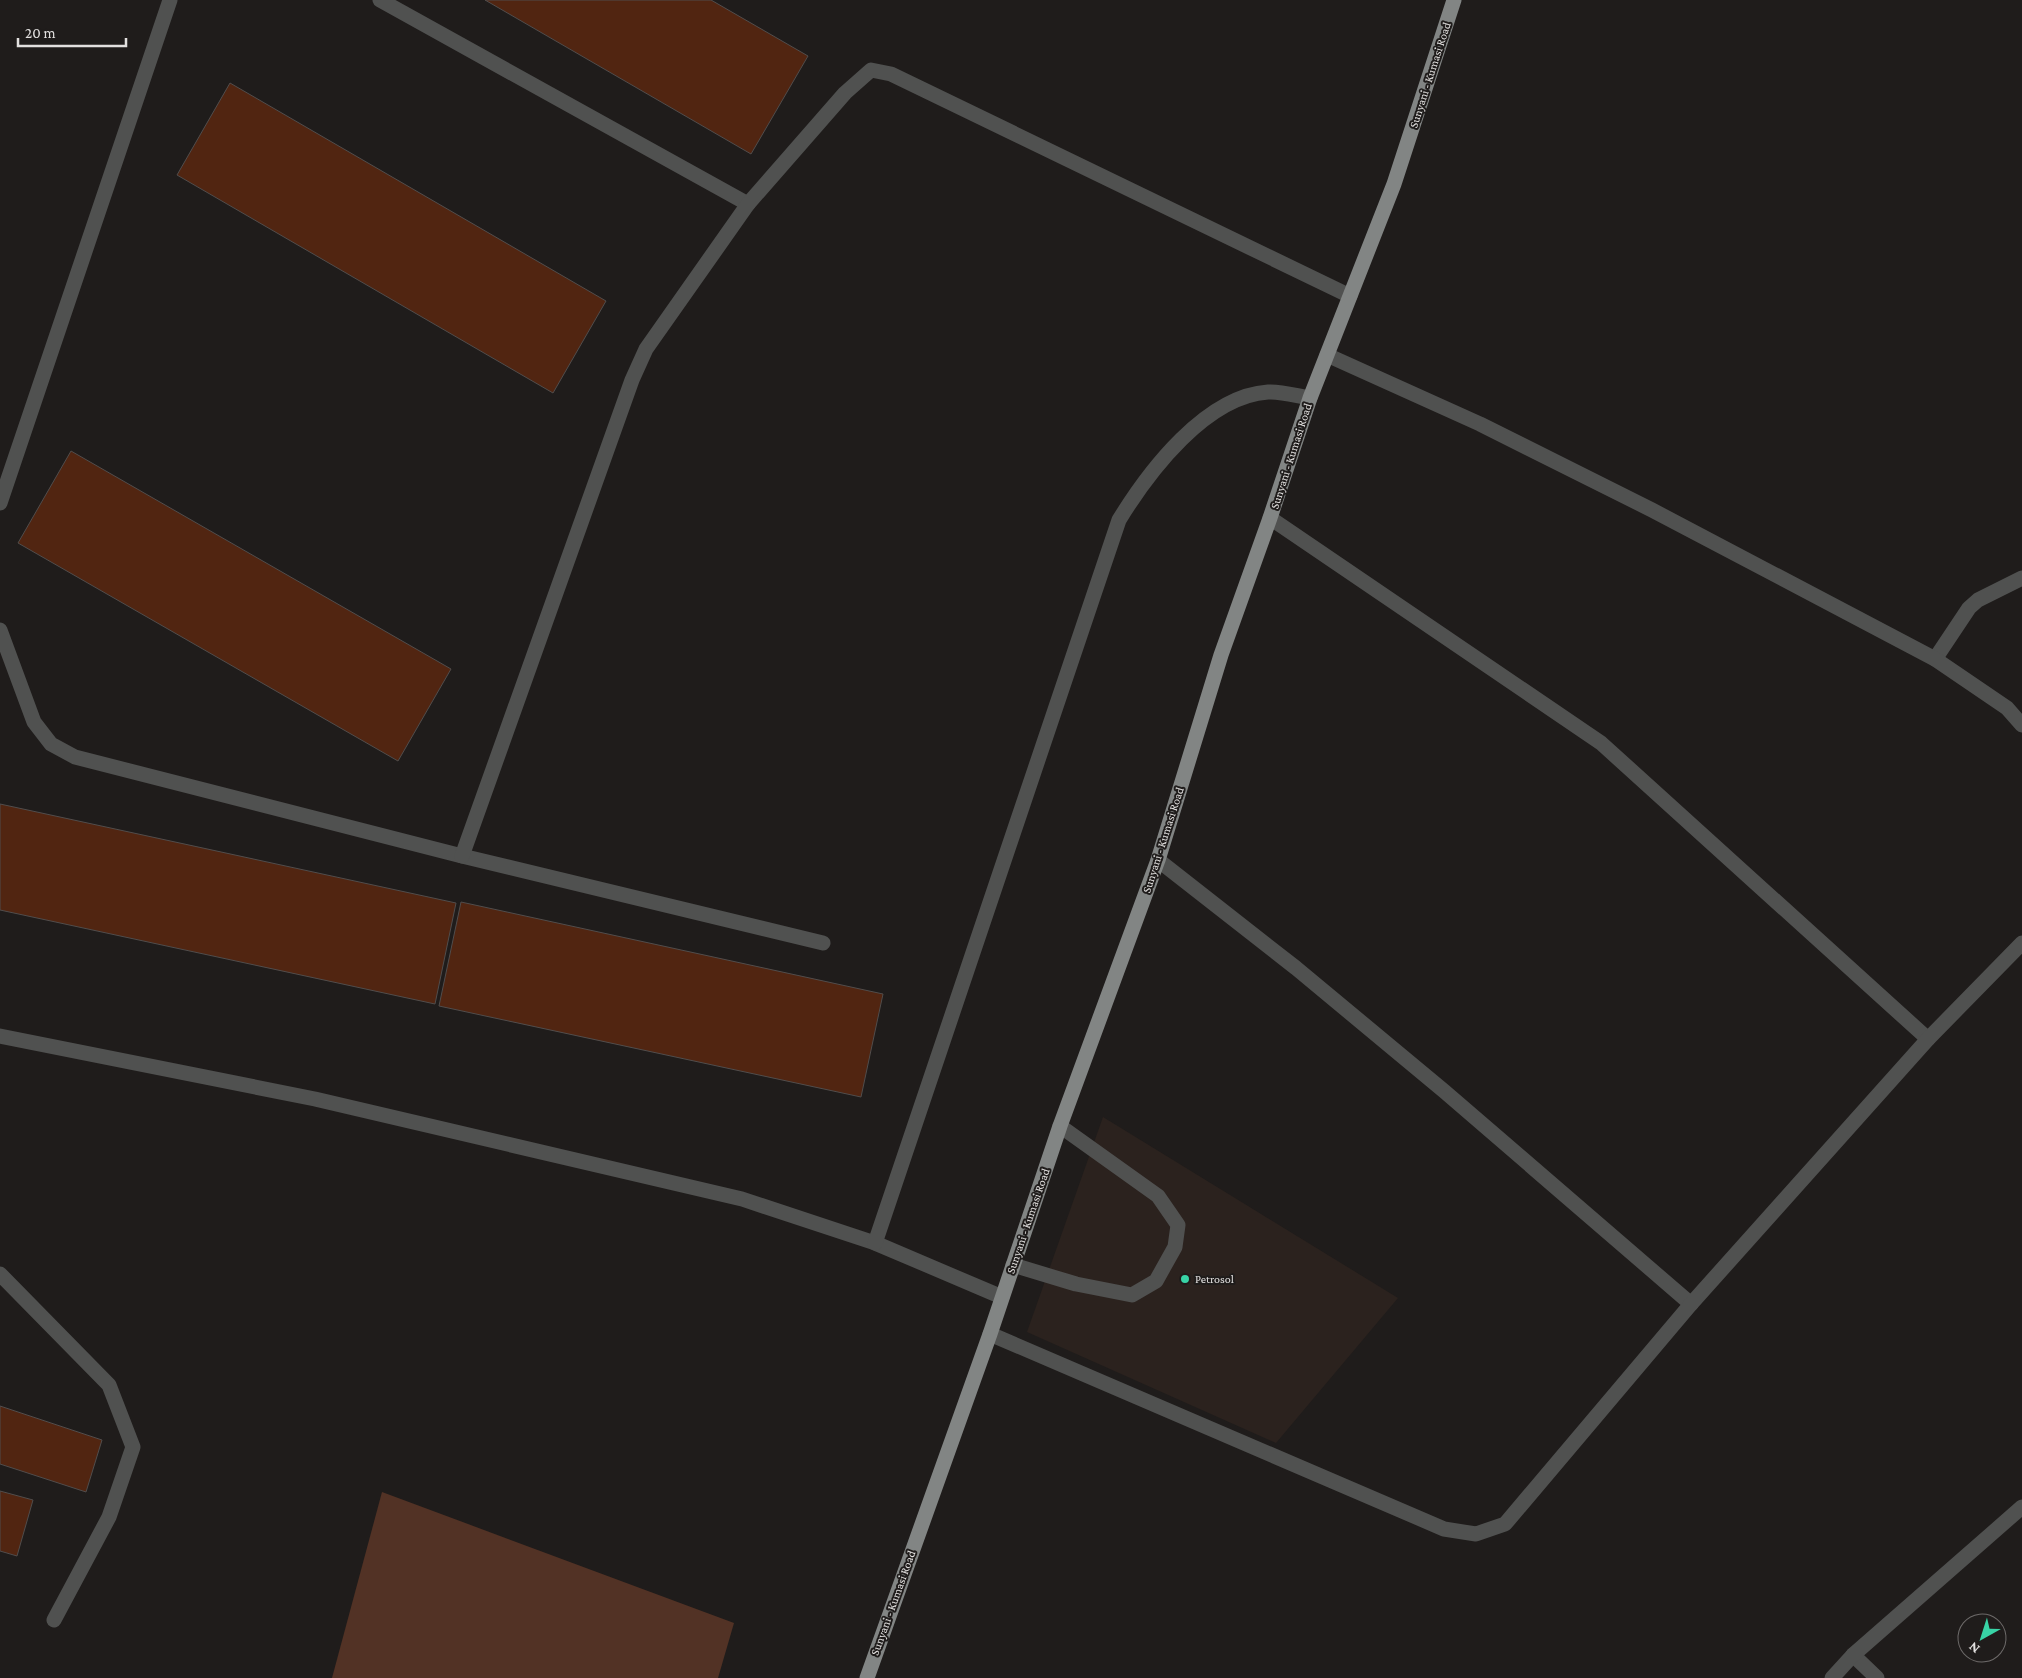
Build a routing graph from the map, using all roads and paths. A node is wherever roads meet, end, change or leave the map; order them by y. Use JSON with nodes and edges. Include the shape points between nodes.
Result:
{"nodes":[{"id":1,"x":170,"y":0,"type":"edge"},
{"id":2,"x":380,"y":0,"type":"edge"},
{"id":3,"x":1454,"y":0,"type":"edge"},
{"id":4,"x":748,"y":204,"type":"junction"},
{"id":5,"x":1350,"y":296,"type":"junction"},
{"id":6,"x":1327,"y":354,"type":"junction"},
{"id":7,"x":1310,"y":398,"type":"junction"},
{"id":8,"x":0,"y":503,"type":"edge"},
{"id":9,"x":1270,"y":518,"type":"junction"},
{"id":10,"x":2022,"y":578,"type":"edge"},
{"id":11,"x":0,"y":630,"type":"edge"},
{"id":12,"x":1935,"y":660,"type":"junction"},
{"id":13,"x":2022,"y":725,"type":"edge"},
{"id":14,"x":462,"y":856,"type":"junction"},
{"id":15,"x":1158,"y":860,"type":"junction"},
{"id":16,"x":823,"y":943,"type":"dead end"},
{"id":17,"x":2022,"y":943,"type":"edge"},
{"id":18,"x":0,"y":1036,"type":"edge"},
{"id":19,"x":1928,"y":1039,"type":"junction"},
{"id":20,"x":1060,"y":1126,"type":"junction"},
{"id":21,"x":875,"y":1243,"type":"junction"},
{"id":22,"x":1013,"y":1265,"type":"junction"},
{"id":23,"x":0,"y":1274,"type":"edge"},
{"id":24,"x":1002,"y":1297,"type":"junction"},
{"id":25,"x":1691,"y":1304,"type":"junction"},
{"id":26,"x":990,"y":1334,"type":"junction"},
{"id":27,"x":2022,"y":1507,"type":"edge"},
{"id":28,"x":54,"y":1620,"type":"dead end"},
{"id":29,"x":1853,"y":1655,"type":"junction"},
{"id":30,"x":867,"y":1678,"type":"edge"},
{"id":31,"x":1832,"y":1678,"type":"edge"},
{"id":32,"x":1877,"y":1678,"type":"edge"}],
"edges":[{"from":1,"to":8,"type":"street"},
{"from":2,"to":4,"type":"street"},
{"from":3,"to":5,"type":"main road","name":"Sunyani - Kumasi Road","via":[[1394,184]]},
{"from":4,"to":5,"type":"street","via":[[845,93],[872,70],[891,74]]},
{"from":4,"to":14,"type":"street","via":[[646,349],[632,380]]},
{"from":5,"to":6,"type":"main road","name":"Sunyani - Kumasi Road"},
{"from":6,"to":7,"type":"main road","name":"Sunyani - Kumasi Road"},
{"from":6,"to":12,"type":"street","via":[[1480,424],[1652,510]]},
{"from":7,"to":9,"type":"main road","name":"Sunyani - Kumasi Road"},
{"from":7,"to":21,"type":"street","via":[[1269,392],[1235,400],[1202,420],[1138,490],[1119,520]]},
{"from":9,"to":15,"type":"main road","name":"Sunyani - Kumasi Road","via":[[1221,655]]},
{"from":9,"to":19,"type":"street","via":[[1601,743]]},
{"from":10,"to":12,"type":"street","via":[[1978,600],[1969,608]]},
{"from":11,"to":14,"type":"street","via":[[34,722],[50,744],[75,757]]},
{"from":12,"to":13,"type":"street","via":[[2007,708]]},
{"from":14,"to":16,"type":"street"},
{"from":15,"to":20,"type":"main road","name":"Sunyani - Kumasi Road"},
{"from":15,"to":25,"type":"street","via":[[1296,968],[1444,1091]]},
{"from":17,"to":19,"type":"street"},
{"from":18,"to":21,"type":"street","via":[[315,1099],[742,1199]]},
{"from":19,"to":25,"type":"street"},
{"from":20,"to":22,"type":"main road","name":"Sunyani - Kumasi Road"},
{"from":20,"to":22,"type":"street","via":[[1158,1196],[1178,1225],[1175,1246],[1156,1281],[1132,1295],[1076,1284]]},
{"from":21,"to":24,"type":"street"},
{"from":22,"to":24,"type":"main road","name":"Sunyani - Kumasi Road"},
{"from":23,"to":28,"type":"street","via":[[109,1385],[133,1447],[109,1517]]},
{"from":24,"to":26,"type":"main road","name":"Sunyani - Kumasi Road"},
{"from":25,"to":26,"type":"street","via":[[1505,1524],[1476,1534],[1444,1529]]},
{"from":26,"to":30,"type":"main road","name":"Sunyani - Kumasi Road"},
{"from":27,"to":29,"type":"street"},
{"from":29,"to":31,"type":"street"},
{"from":29,"to":32,"type":"street"}]}
